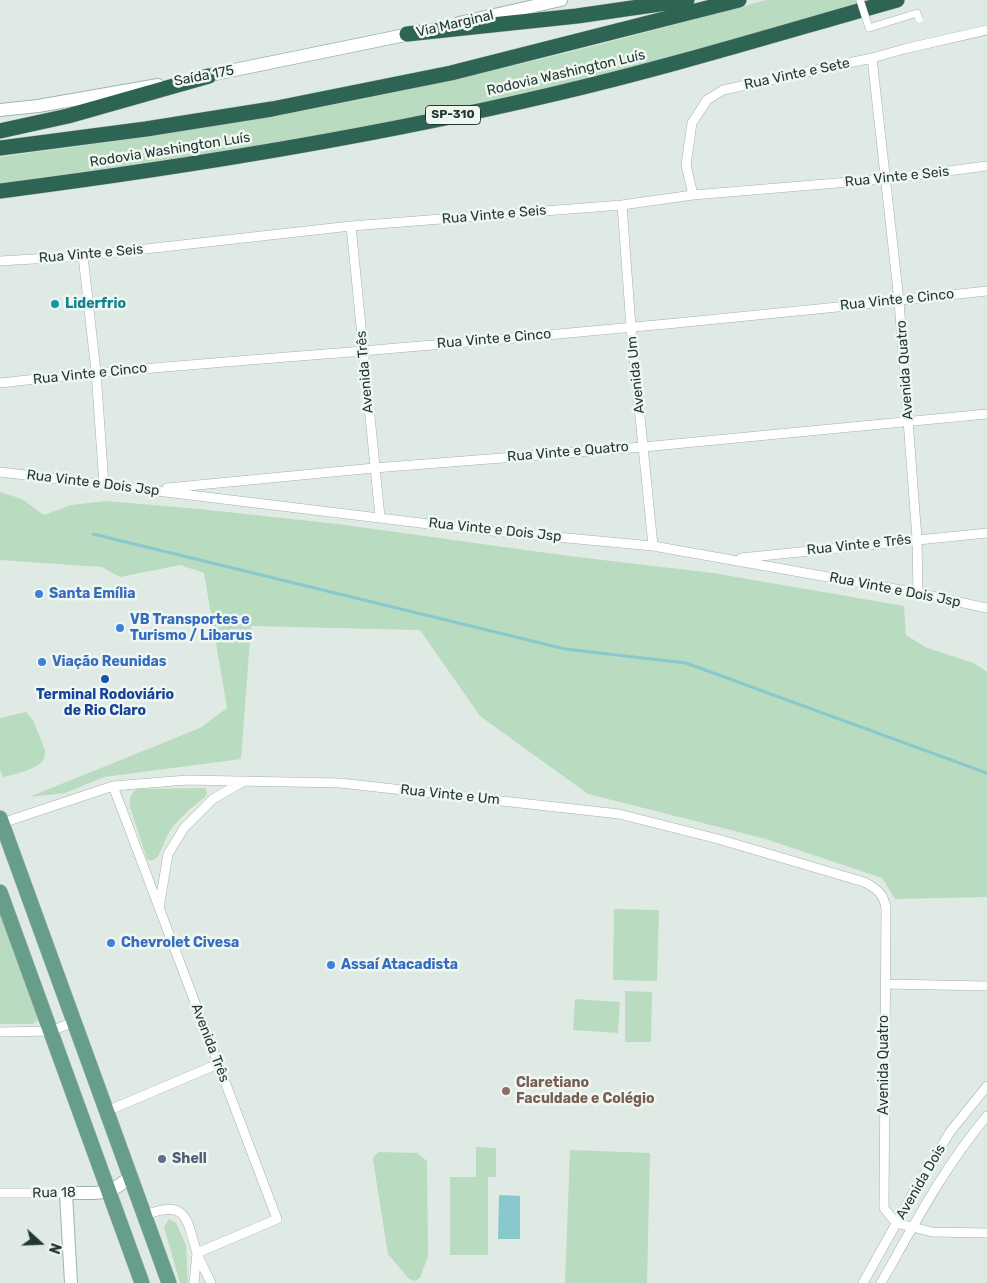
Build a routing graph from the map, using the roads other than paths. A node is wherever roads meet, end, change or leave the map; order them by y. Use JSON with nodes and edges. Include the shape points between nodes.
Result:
{"nodes":[{"id":1,"x":561,"y":0,"type":"edge"},
{"id":2,"x":687,"y":0,"type":"edge"},
{"id":3,"x":739,"y":0,"type":"edge"},
{"id":4,"x":860,"y":0,"type":"edge"},
{"id":5,"x":897,"y":0,"type":"edge"},
{"id":6,"x":919,"y":19,"type":"dead end"},
{"id":7,"x":987,"y":30,"type":"edge"},
{"id":8,"x":407,"y":34,"type":"junction"},
{"id":9,"x":872,"y":58,"type":"junction"},
{"id":10,"x":209,"y":76,"type":"junction"},
{"id":11,"x":0,"y":110,"type":"edge"},
{"id":12,"x":0,"y":132,"type":"edge"},
{"id":13,"x":0,"y":148,"type":"edge"},
{"id":14,"x":987,"y":166,"type":"edge"},
{"id":15,"x":122,"y":175,"type":"junction"},
{"id":16,"x":885,"y":179,"type":"junction"},
{"id":17,"x":0,"y":191,"type":"edge"},
{"id":18,"x":693,"y":195,"type":"junction"},
{"id":19,"x":0,"y":201,"type":"edge"},
{"id":20,"x":622,"y":205,"type":"junction"},
{"id":21,"x":350,"y":226,"type":"junction"},
{"id":22,"x":83,"y":256,"type":"junction"},
{"id":23,"x":0,"y":261,"type":"edge"},
{"id":24,"x":987,"y":291,"type":"edge"},
{"id":25,"x":899,"y":300,"type":"junction"},
{"id":26,"x":630,"y":327,"type":"junction"},
{"id":27,"x":363,"y":351,"type":"junction"},
{"id":28,"x":96,"y":372,"type":"junction"},
{"id":29,"x":0,"y":384,"type":"edge"},
{"id":30,"x":987,"y":414,"type":"edge"},
{"id":31,"x":908,"y":421,"type":"junction"},
{"id":32,"x":643,"y":447,"type":"junction"},
{"id":33,"x":374,"y":468,"type":"junction"},
{"id":34,"x":0,"y":472,"type":"edge"},
{"id":35,"x":104,"y":484,"type":"junction"},
{"id":36,"x":150,"y":490,"type":"junction"},
{"id":37,"x":380,"y":517,"type":"junction"},
{"id":38,"x":987,"y":533,"type":"edge"},
{"id":39,"x":918,"y":539,"type":"junction"},
{"id":40,"x":653,"y":546,"type":"junction"},
{"id":41,"x":732,"y":560,"type":"junction"},
{"id":42,"x":918,"y":592,"type":"junction"},
{"id":43,"x":987,"y":608,"type":"edge"},
{"id":44,"x":244,"y":781,"type":"junction"},
{"id":45,"x":113,"y":786,"type":"junction"},
{"id":46,"x":1,"y":822,"type":"edge"},
{"id":47,"x":0,"y":892,"type":"edge"},
{"id":48,"x":885,"y":903,"type":"joint"},
{"id":49,"x":159,"y":909,"type":"junction"},
{"id":50,"x":885,"y":984,"type":"junction"},
{"id":51,"x":987,"y":986,"type":"edge"},
{"id":52,"x":61,"y":987,"type":"junction"},
{"id":53,"x":39,"y":998,"type":"junction"},
{"id":54,"x":74,"y":1022,"type":"junction"},
{"id":55,"x":50,"y":1031,"type":"junction"},
{"id":56,"x":0,"y":1032,"type":"edge"},
{"id":57,"x":218,"y":1064,"type":"junction"},
{"id":58,"x":91,"y":1069,"type":"junction"},
{"id":59,"x":66,"y":1074,"type":"junction"},
{"id":60,"x":987,"y":1086,"type":"edge"},
{"id":61,"x":106,"y":1111,"type":"junction"},
{"id":62,"x":987,"y":1116,"type":"edge"},
{"id":63,"x":130,"y":1176,"type":"junction"},
{"id":64,"x":109,"y":1192,"type":"junction"},
{"id":65,"x":0,"y":1193,"type":"edge"},
{"id":66,"x":66,"y":1193,"type":"junction"},
{"id":67,"x":145,"y":1215,"type":"junction"},
{"id":68,"x":896,"y":1223,"type":"junction"},
{"id":69,"x":913,"y":1227,"type":"junction"},
{"id":70,"x":987,"y":1233,"type":"edge"},
{"id":71,"x":197,"y":1253,"type":"junction"},
{"id":72,"x":71,"y":1283,"type":"edge"},
{"id":73,"x":142,"y":1283,"type":"edge"},
{"id":74,"x":169,"y":1283,"type":"edge"},
{"id":75,"x":194,"y":1283,"type":"edge"},
{"id":76,"x":211,"y":1283,"type":"edge"},
{"id":77,"x":863,"y":1283,"type":"edge"},
{"id":78,"x":881,"y":1283,"type":"edge"}],
"edges":[{"from":1,"to":8,"type":"main road","name":"Via Marginal"},
{"from":2,"to":8,"type":"highway","via":[[577,16]]},
{"from":3,"to":13,"type":"highway","name":"Rodovia Washington Luís","via":[[452,73],[272,109]]},
{"from":4,"to":6,"type":"street","bridge":true,"via":[[868,28],[917,13]]},
{"from":5,"to":15,"type":"highway","name":"Rodovia Washington Luís","number":"SP-310","via":[[647,72],[553,95],[357,135]]},
{"from":7,"to":9,"type":"street","name":"Rua Vinte e Sete"},
{"from":8,"to":10,"type":"main road","name":"Saída 175"},
{"from":9,"to":16,"type":"street","name":"Avenida Quatro"},
{"from":9,"to":18,"type":"street","name":"Rua Vinte e Sete","via":[[724,90],[707,100],[692,123],[688,147],[686,165]]},
{"from":10,"to":11,"type":"main road","name":"Saída 175"},
{"from":10,"to":12,"type":"highway"},
{"from":14,"to":16,"type":"street","name":"Rua Vinte e Seis"},
{"from":15,"to":17,"type":"highway","name":"Rodovia Washington Luís","number":"SP-310"},
{"from":15,"to":19,"type":"highway"},
{"from":16,"to":18,"type":"street","name":"Rua Vinte e Seis"},
{"from":16,"to":25,"type":"street","name":"Avenida Quatro"},
{"from":18,"to":20,"type":"street","name":"Rua Vinte e Seis"},
{"from":20,"to":21,"type":"street","name":"Rua Vinte e Seis"},
{"from":20,"to":26,"type":"street","name":"Avenida Um"},
{"from":21,"to":22,"type":"street","name":"Rua Vinte e Seis"},
{"from":21,"to":27,"type":"street","name":"Avenida Três"},
{"from":22,"to":23,"type":"street","name":"Rua Vinte e Seis"},
{"from":22,"to":28,"type":"street"},
{"from":24,"to":25,"type":"street","name":"Rua Vinte e Cinco"},
{"from":25,"to":26,"type":"street","name":"Rua Vinte e Cinco"},
{"from":25,"to":31,"type":"street","name":"Avenida Quatro"},
{"from":26,"to":27,"type":"street","name":"Rua Vinte e Cinco"},
{"from":26,"to":32,"type":"street","name":"Avenida Um"},
{"from":27,"to":28,"type":"street","name":"Rua Vinte e Cinco"},
{"from":27,"to":33,"type":"street","name":"Avenida Três"},
{"from":28,"to":29,"type":"street","name":"Rua Vinte e Cinco"},
{"from":28,"to":35,"type":"street"},
{"from":30,"to":31,"type":"street","name":"Rua Vinte e Quatro"},
{"from":31,"to":32,"type":"street","name":"Rua Vinte e Quatro"},
{"from":31,"to":39,"type":"street","name":"Avenida Quatro"},
{"from":32,"to":33,"type":"street","name":"Rua Vinte e Quatro"},
{"from":32,"to":40,"type":"street","name":"Avenida Um"},
{"from":33,"to":36,"type":"street","name":"Rua Vinte e Quatro"},
{"from":33,"to":37,"type":"street","name":"Avenida Três"},
{"from":34,"to":35,"type":"street","name":"Rua Vinte e Dois Jsp"},
{"from":35,"to":36,"type":"street","name":"Rua Vinte e Dois Jsp"},
{"from":36,"to":37,"type":"street","name":"Rua Vinte e Dois Jsp"},
{"from":37,"to":40,"type":"street","name":"Rua Vinte e Dois Jsp"},
{"from":38,"to":39,"type":"street","name":"Rua Vinte e Três"},
{"from":39,"to":41,"type":"street","name":"Rua Vinte e Três"},
{"from":39,"to":42,"type":"street","name":"Avenida Quatro"},
{"from":40,"to":41,"type":"street","name":"Rua Vinte e Dois Jsp"},
{"from":41,"to":42,"type":"street","name":"Rua Vinte e Dois Jsp"},
{"from":42,"to":43,"type":"street","name":"Rua Vinte e Dois Jsp"},
{"from":44,"to":45,"type":"street","name":"Rua Vinte e Um","via":[[186,780]]},
{"from":44,"to":48,"type":"street","name":"Rua Vinte e Um","via":[[340,783],[620,814],[864,882],[880,892]]},
{"from":44,"to":49,"type":"street","via":[[213,800],[184,828],[168,854]]},
{"from":45,"to":46,"type":"street","name":"Rua Vinte e Um"},
{"from":45,"to":49,"type":"street","name":"Avenida Três"},
{"from":46,"to":52,"type":"main road"},
{"from":47,"to":53,"type":"main road"},
{"from":48,"to":50,"type":"street","name":"Avenida Quatro"},
{"from":49,"to":57,"type":"street","name":"Avenida Três"},
{"from":50,"to":51,"type":"street"},
{"from":50,"to":68,"type":"street","name":"Avenida Quatro","via":[[884,1208]]},
{"from":52,"to":53,"type":"main road","via":[[50,998]]},
{"from":52,"to":54,"type":"main road"},
{"from":53,"to":55,"type":"main road"},
{"from":54,"to":55,"type":"street"},
{"from":54,"to":58,"type":"main road"},
{"from":55,"to":56,"type":"street"},
{"from":55,"to":59,"type":"main road"},
{"from":57,"to":61,"type":"street"},
{"from":57,"to":71,"type":"street","name":"Avenida Três","via":[[277,1219]]},
{"from":58,"to":59,"type":"main road","via":[[76,1064]]},
{"from":58,"to":61,"type":"main road"},
{"from":59,"to":64,"type":"main road"},
{"from":60,"to":68,"type":"street","name":"Avenida Dois","via":[[950,1132]]},
{"from":61,"to":63,"type":"main road"},
{"from":62,"to":69,"type":"street","name":"Avenida Dois","via":[[965,1143]]},
{"from":63,"to":64,"type":"main road"},
{"from":63,"to":67,"type":"main road"},
{"from":64,"to":66,"type":"main road","name":"Rua 18"},
{"from":64,"to":73,"type":"main road"},
{"from":65,"to":66,"type":"street","name":"Rua 18"},
{"from":66,"to":72,"type":"main road"},
{"from":67,"to":71,"type":"street","via":[[161,1209],[176,1210],[187,1219]]},
{"from":67,"to":74,"type":"main road"},
{"from":68,"to":69,"type":"street"},
{"from":68,"to":77,"type":"street","name":"Avenida Dois"},
{"from":69,"to":70,"type":"street","via":[[932,1232]]},
{"from":69,"to":78,"type":"street","name":"Avenida Dois"},
{"from":71,"to":75,"type":"street"},
{"from":71,"to":76,"type":"street"}]}
